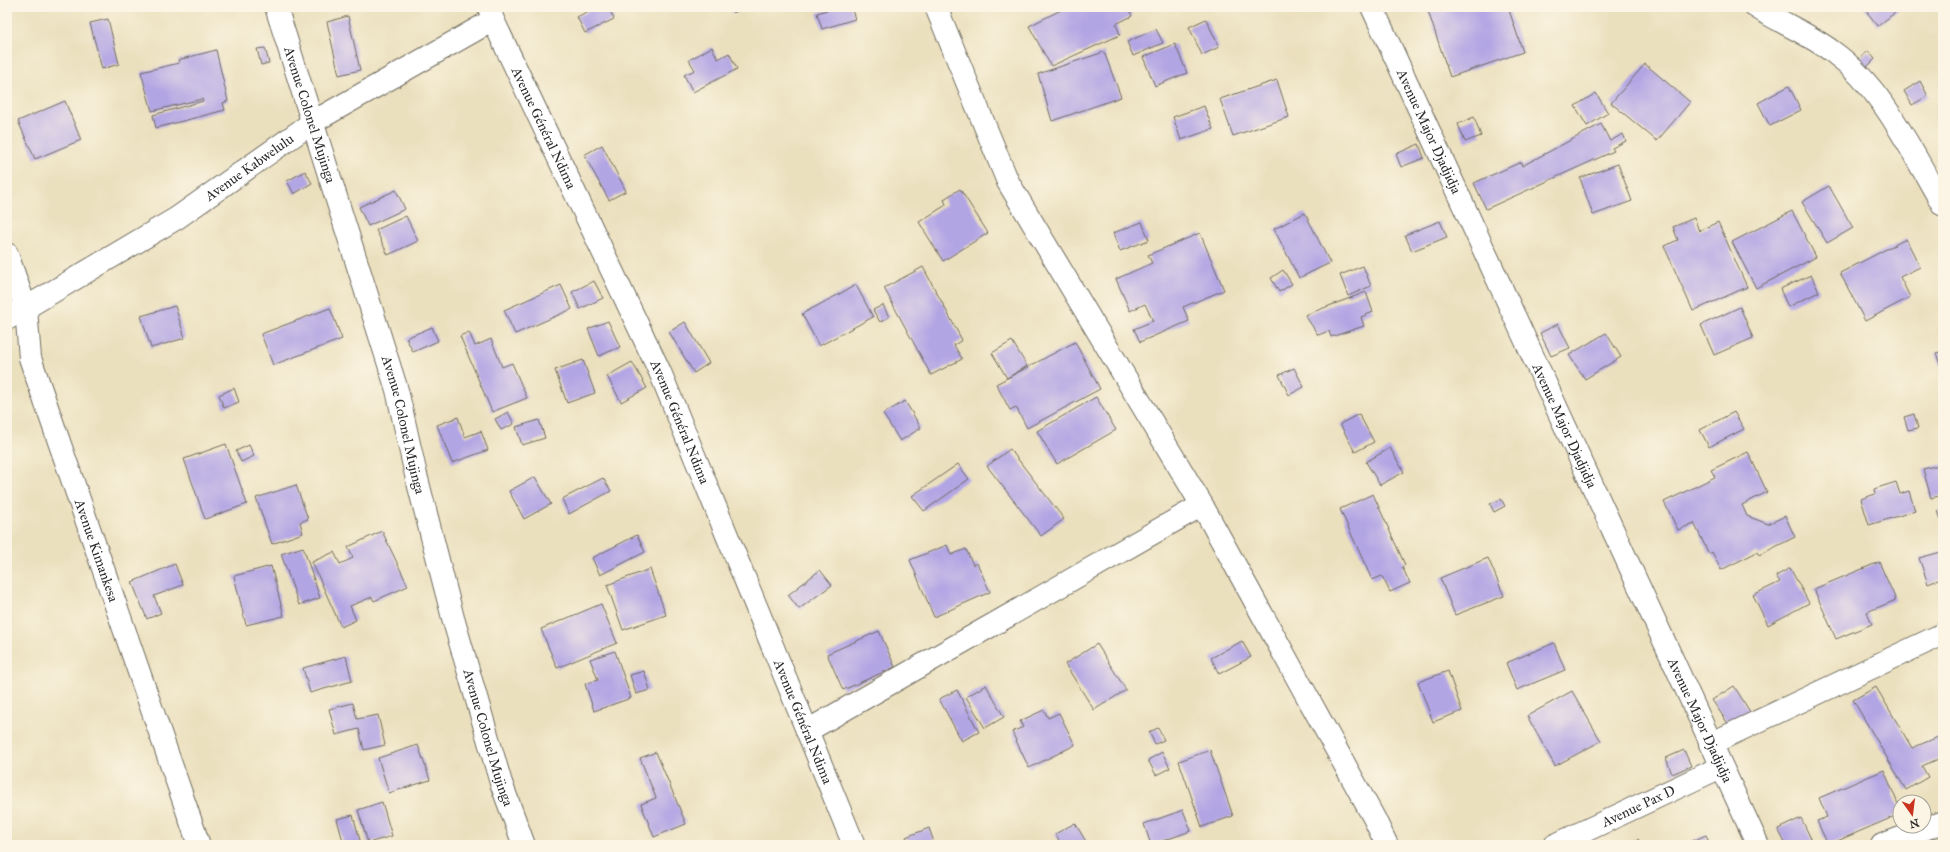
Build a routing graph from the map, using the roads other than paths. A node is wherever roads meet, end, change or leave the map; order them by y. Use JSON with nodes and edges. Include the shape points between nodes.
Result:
{"nodes":[{"id":1,"x":276,"y":7,"type":"edge"},
{"id":2,"x":936,"y":7,"type":"edge"},
{"id":3,"x":1372,"y":7,"type":"edge"},
{"id":4,"x":1756,"y":7,"type":"edge"},
{"id":5,"x":491,"y":13,"type":"edge"},
{"id":6,"x":312,"y":122,"type":"junction"},
{"id":7,"x":1943,"y":205,"type":"edge"},
{"id":8,"x":7,"y":254,"type":"edge"},
{"id":9,"x":16,"y":314,"type":"edge"},
{"id":10,"x":1202,"y":506,"type":"junction"},
{"id":11,"x":1943,"y":634,"type":"edge"},
{"id":12,"x":807,"y":731,"type":"junction"},
{"id":13,"x":1710,"y":744,"type":"junction"},
{"id":14,"x":1721,"y":767,"type":"junction"},
{"id":15,"x":1943,"y":822,"type":"edge"},
{"id":16,"x":199,"y":845,"type":"edge"},
{"id":17,"x":524,"y":845,"type":"edge"},
{"id":18,"x":854,"y":845,"type":"edge"},
{"id":19,"x":1387,"y":845,"type":"edge"},
{"id":20,"x":1555,"y":845,"type":"edge"},
{"id":21,"x":1758,"y":845,"type":"edge"},
{"id":22,"x":1882,"y":845,"type":"edge"}],
"edges":[{"from":1,"to":6,"type":"street","name":"Avenue Colonel Mujinga"},
{"from":2,"to":10,"type":"street","via":[[1008,182]]},
{"from":3,"to":13,"type":"street","name":"Avenue Major Djadjidja"},
{"from":4,"to":7,"type":"street","via":[[1833,51],[1859,75],[1881,100]]},
{"from":5,"to":6,"type":"street","name":"Avenue Kabwelulu"},
{"from":5,"to":12,"type":"street","name":"Avenue Général Ndima","via":[[660,372]]},
{"from":6,"to":9,"type":"street","name":"Avenue Kabwelulu","via":[[177,218]]},
{"from":6,"to":17,"type":"street","name":"Avenue Colonel Mujinga","via":[[397,390],[453,618],[501,783]]},
{"from":8,"to":9,"type":"street","name":"Avenue Kimankesa"},
{"from":9,"to":16,"type":"street","name":"Avenue Kimankesa"},
{"from":10,"to":12,"type":"street"},
{"from":10,"to":19,"type":"street"},
{"from":11,"to":13,"type":"street"},
{"from":12,"to":18,"type":"street","name":"Avenue Général Ndima"},
{"from":13,"to":14,"type":"street","name":"Avenue Major Djadjidja"},
{"from":14,"to":20,"type":"street","name":"Avenue Pax D"},
{"from":14,"to":21,"type":"street","name":"Avenue Major Djadjidja"},
{"from":15,"to":22,"type":"street"}]}
